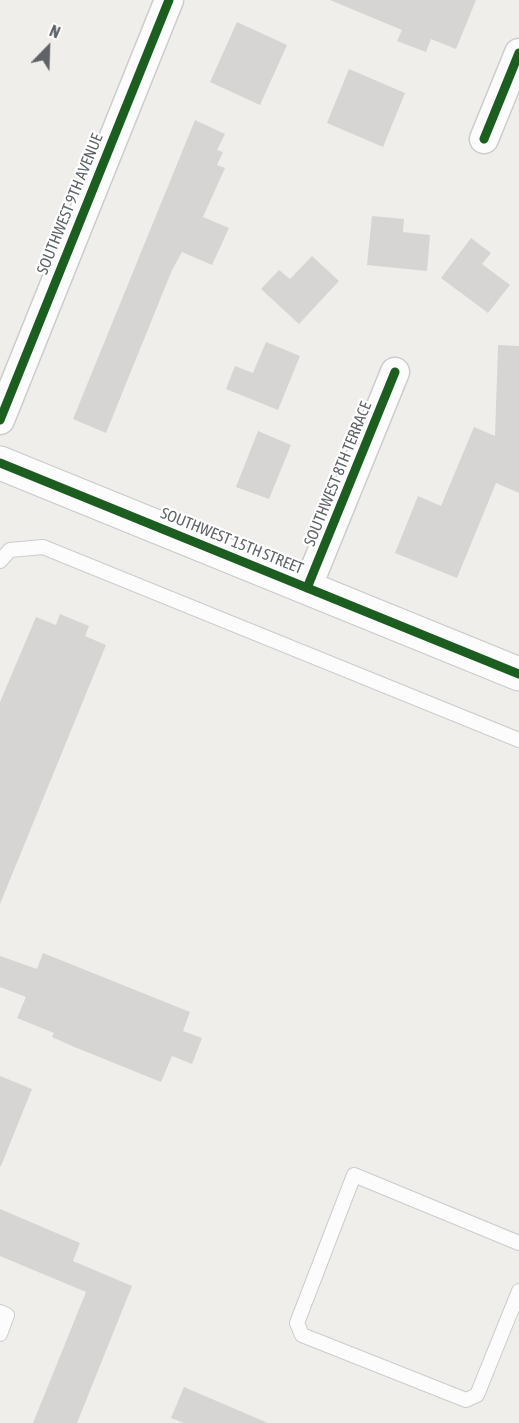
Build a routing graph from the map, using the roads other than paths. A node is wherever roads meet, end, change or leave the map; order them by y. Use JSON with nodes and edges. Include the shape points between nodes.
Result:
{"nodes":[{"id":1,"x":169,"y":0,"type":"edge"},
{"id":2,"x":519,"y":53,"type":"edge"},
{"id":3,"x":484,"y":139,"type":"dead end"},
{"id":4,"x":396,"y":372,"type":"dead end"},
{"id":5,"x":0,"y":420,"type":"edge"},
{"id":6,"x":0,"y":463,"type":"edge"},
{"id":7,"x":0,"y":561,"type":"edge"},
{"id":8,"x":307,"y":588,"type":"junction"},
{"id":9,"x":519,"y":674,"type":"edge"},
{"id":10,"x":519,"y":740,"type":"edge"},
{"id":11,"x":519,"y":1243,"type":"edge"},
{"id":12,"x":519,"y":1291,"type":"edge"},
{"id":13,"x":0,"y":1312,"type":"edge"},
{"id":14,"x":0,"y":1334,"type":"edge"}],
"edges":[{"from":1,"to":5,"type":"street","name":"SOUTHWEST 9TH AVENUE"},
{"from":2,"to":3,"type":"street"},
{"from":4,"to":8,"type":"street","name":"SOUTHWEST 8TH TERRACE"},
{"from":6,"to":8,"type":"street","name":"SOUTHWEST 15TH STREET"},
{"from":7,"to":10,"type":"lane","via":[[10,550],[43,547]]},
{"from":8,"to":9,"type":"street","name":"SOUTHWEST 15TH STREET"},
{"from":11,"to":12,"type":"lane","via":[[354,1175],[297,1323],[302,1335],[466,1400],[477,1395]]},
{"from":13,"to":14,"type":"lane","via":[[7,1315]]}]}
